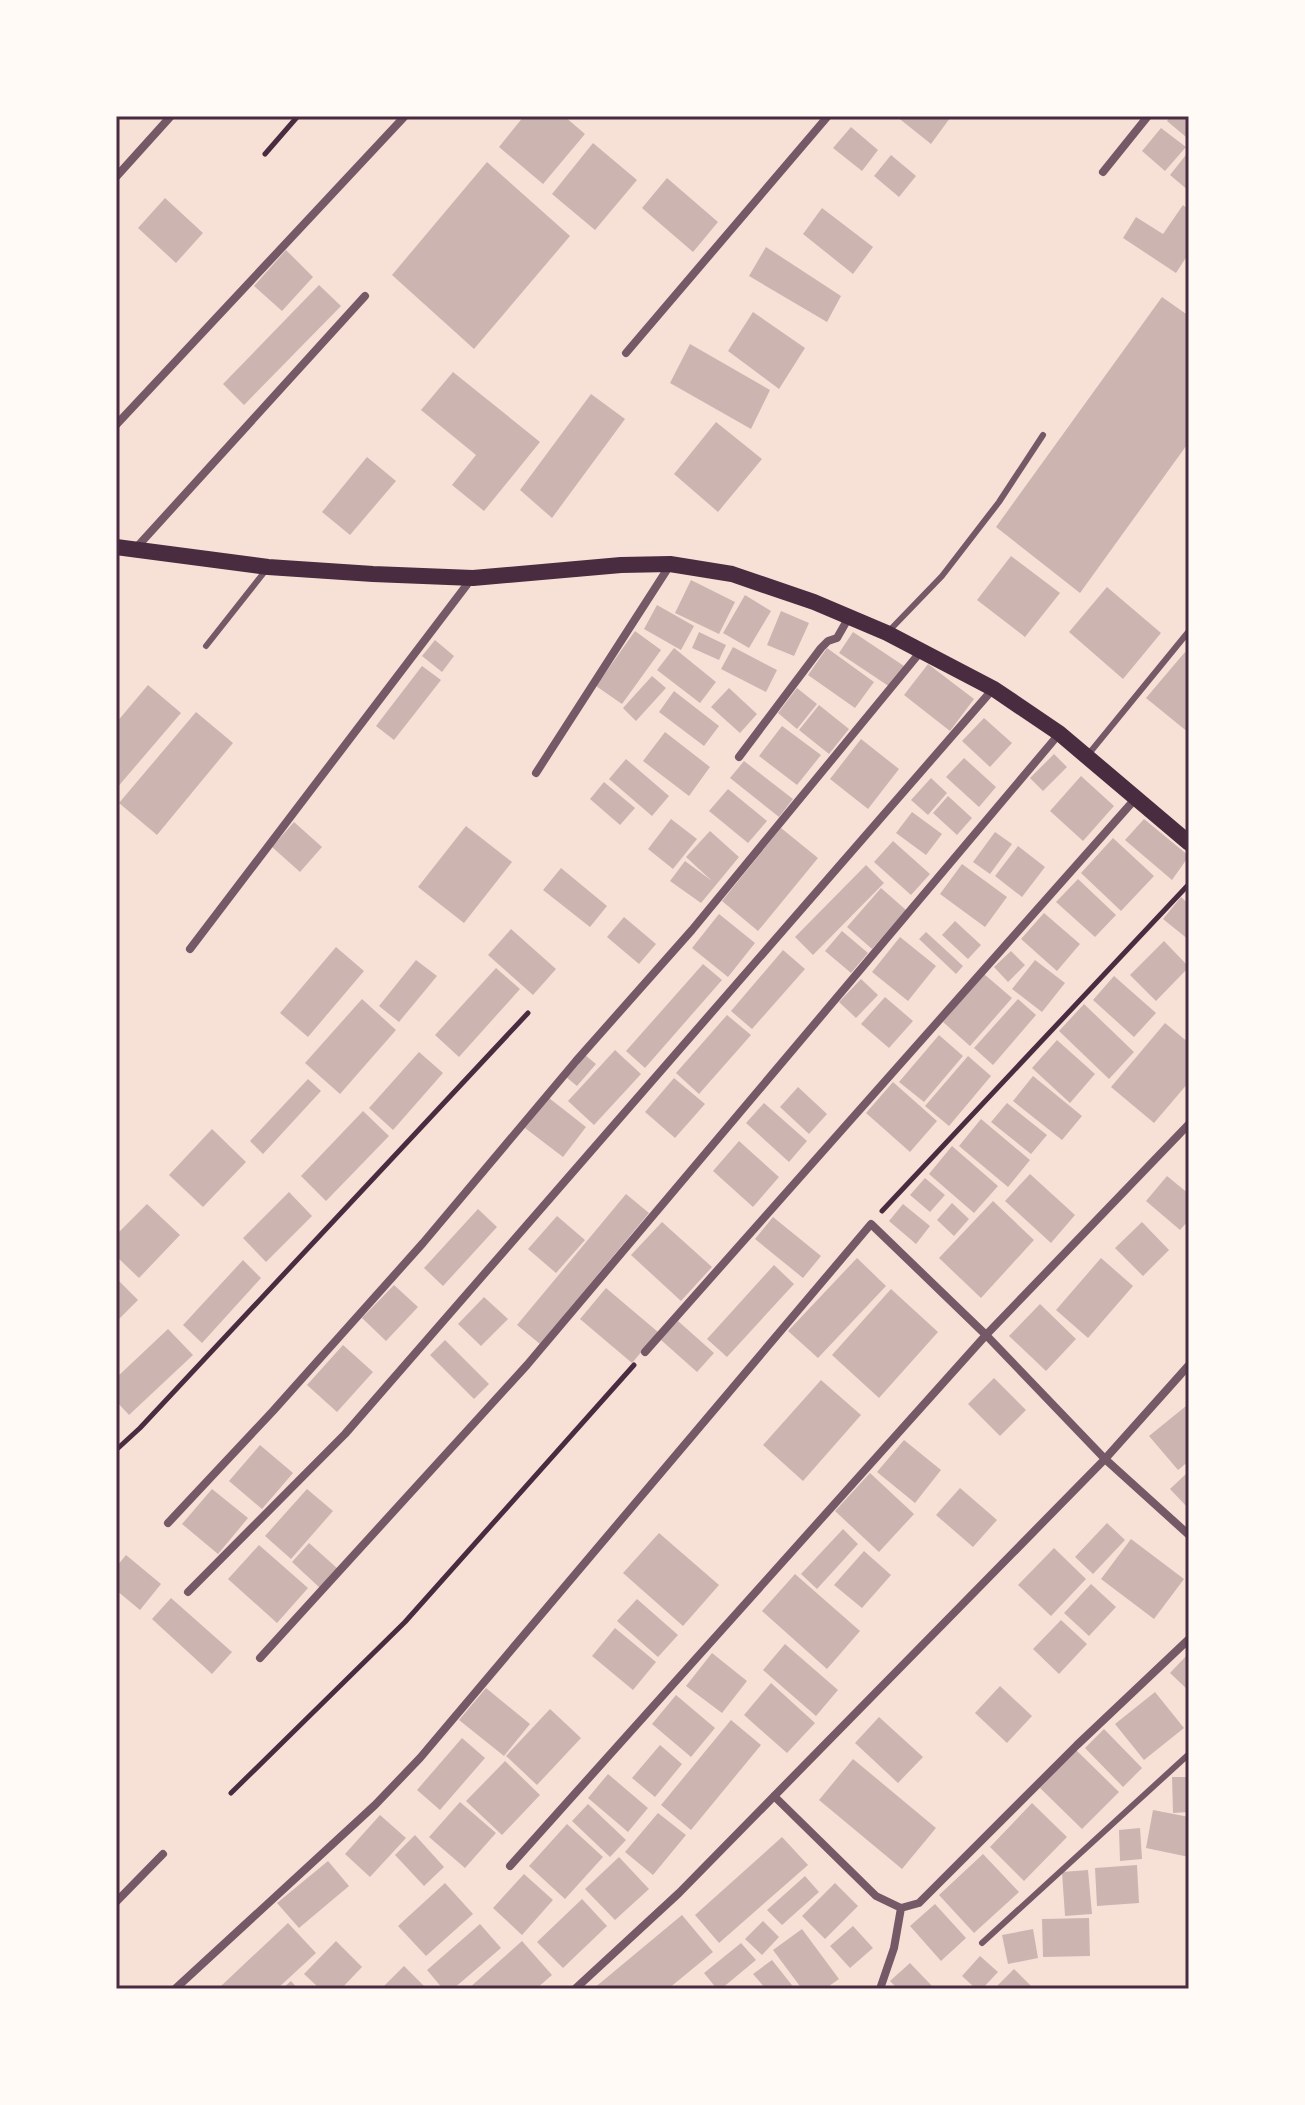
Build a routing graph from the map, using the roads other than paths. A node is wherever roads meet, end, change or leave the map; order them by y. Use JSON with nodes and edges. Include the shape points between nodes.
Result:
{"nodes":[{"id":1,"x":171,"y":116,"type":"edge"},
{"id":2,"x":405,"y":116,"type":"edge"},
{"id":3,"x":828,"y":116,"type":"edge"},
{"id":4,"x":1148,"y":116,"type":"edge"},
{"id":5,"x":1103,"y":172,"type":"dead end"},
{"id":6,"x":116,"y":177,"type":"edge"},
{"id":7,"x":365,"y":296,"type":"dead end"},
{"id":8,"x":626,"y":353,"type":"dead end"},
{"id":9,"x":116,"y":425,"type":"edge"},
{"id":10,"x":1043,"y":435,"type":"dead end"},
{"id":11,"x":116,"y":547,"type":"edge"},
{"id":12,"x":135,"y":549,"type":"junction"},
{"id":13,"x":670,"y":564,"type":"junction"},
{"id":14,"x":268,"y":567,"type":"junction"},
{"id":15,"x":473,"y":578,"type":"junction"},
{"id":16,"x":849,"y":617,"type":"junction"},
{"id":17,"x":1189,"y":631,"type":"edge"},
{"id":18,"x":887,"y":633,"type":"junction"},
{"id":19,"x":206,"y":646,"type":"dead end"},
{"id":20,"x":922,"y":650,"type":"junction"},
{"id":21,"x":994,"y":689,"type":"junction"},
{"id":22,"x":1059,"y":733,"type":"junction"},
{"id":23,"x":1087,"y":756,"type":"junction"},
{"id":24,"x":739,"y":757,"type":"dead end"},
{"id":25,"x":536,"y":773,"type":"dead end"},
{"id":26,"x":1136,"y":798,"type":"junction"},
{"id":27,"x":1189,"y":843,"type":"edge"},
{"id":28,"x":190,"y":949,"type":"dead end"},
{"id":29,"x":1189,"y":1124,"type":"edge"},
{"id":30,"x":986,"y":1335,"type":"junction"},
{"id":31,"x":645,"y":1352,"type":"road end"},
{"id":32,"x":1189,"y":1365,"type":"edge"},
{"id":33,"x":1105,"y":1459,"type":"junction"},
{"id":34,"x":168,"y":1523,"type":"dead end"},
{"id":35,"x":1189,"y":1535,"type":"edge"},
{"id":36,"x":188,"y":1592,"type":"dead end"},
{"id":37,"x":1189,"y":1639,"type":"edge"},
{"id":38,"x":260,"y":1658,"type":"dead end"},
{"id":39,"x":1189,"y":1754,"type":"edge"},
{"id":40,"x":774,"y":1796,"type":"junction"},
{"id":41,"x":163,"y":1854,"type":"dead end"},
{"id":42,"x":510,"y":1866,"type":"dead end"},
{"id":43,"x":116,"y":1902,"type":"edge"},
{"id":44,"x":901,"y":1908,"type":"junction"},
{"id":45,"x":982,"y":1943,"type":"dead end"},
{"id":46,"x":175,"y":1989,"type":"edge"},
{"id":47,"x":575,"y":1989,"type":"edge"},
{"id":48,"x":880,"y":1989,"type":"edge"}],
"edges":[{"from":1,"to":6,"type":"street"},
{"from":2,"to":9,"type":"street"},
{"from":3,"to":8,"type":"street"},
{"from":4,"to":5,"type":"street"},
{"from":7,"to":12,"type":"street"},
{"from":10,"to":18,"type":"lane","via":[[942,576]]},
{"from":11,"to":12,"type":"main road"},
{"from":12,"to":14,"type":"main road"},
{"from":13,"to":15,"type":"main road"},
{"from":13,"to":16,"type":"main road","via":[[732,574]]},
{"from":13,"to":25,"type":"street"},
{"from":14,"to":15,"type":"main road"},
{"from":14,"to":19,"type":"lane"},
{"from":15,"to":28,"type":"street"},
{"from":16,"to":18,"type":"main road"},
{"from":16,"to":24,"type":"street","via":[[840,635],[821,648]]},
{"from":17,"to":23,"type":"lane"},
{"from":18,"to":20,"type":"main road"},
{"from":20,"to":21,"type":"main road"},
{"from":20,"to":34,"type":"street","via":[[692,930],[423,1243]]},
{"from":21,"to":22,"type":"main road"},
{"from":21,"to":36,"type":"street","via":[[345,1434]]},
{"from":22,"to":23,"type":"main road"},
{"from":22,"to":38,"type":"street","via":[[527,1365]]},
{"from":23,"to":26,"type":"main road"},
{"from":26,"to":27,"type":"main road"},
{"from":26,"to":31,"type":"street"},
{"from":29,"to":30,"type":"street"},
{"from":30,"to":33,"type":"street"},
{"from":30,"to":42,"type":"street"},
{"from":30,"to":46,"type":"street","via":[[871,1224],[420,1758]]},
{"from":32,"to":33,"type":"street"},
{"from":33,"to":35,"type":"street"},
{"from":33,"to":40,"type":"street"},
{"from":37,"to":44,"type":"street","via":[[919,1903]]},
{"from":39,"to":45,"type":"lane"},
{"from":40,"to":44,"type":"street","via":[[876,1896]]},
{"from":40,"to":47,"type":"street"},
{"from":41,"to":43,"type":"street"},
{"from":44,"to":48,"type":"street"}]}
